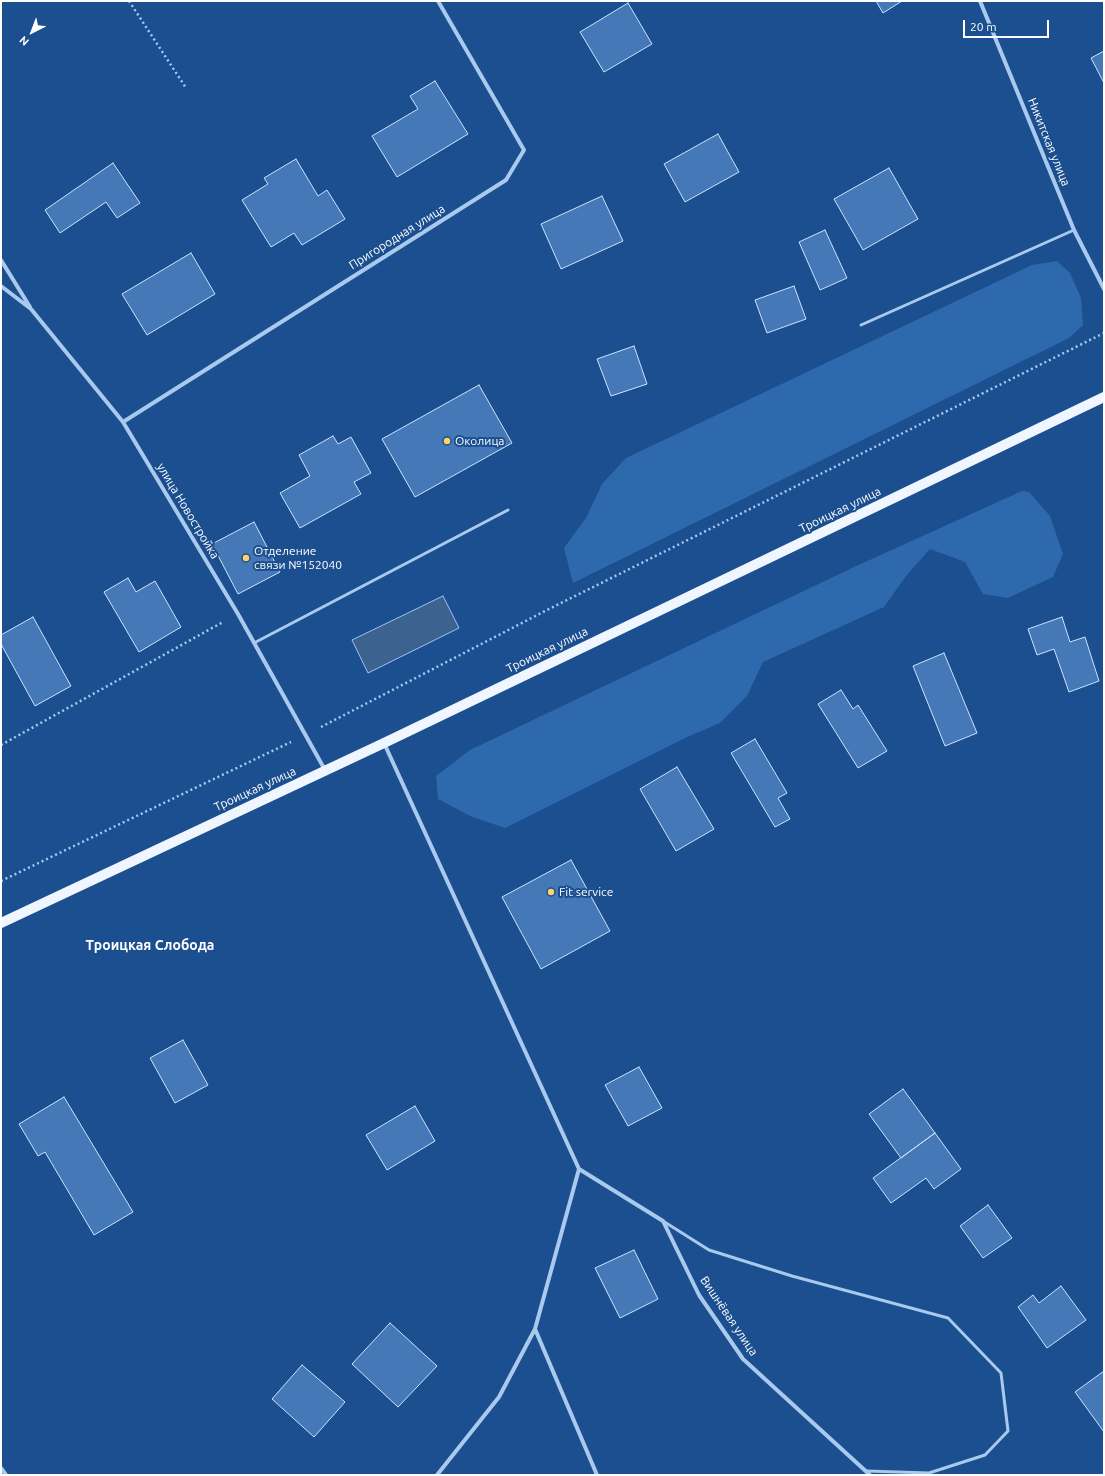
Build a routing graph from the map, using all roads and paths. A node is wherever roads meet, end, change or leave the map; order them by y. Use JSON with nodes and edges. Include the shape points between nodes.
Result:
{"nodes":[{"id":1,"x":129,"y":1,"type":"edge"},
{"id":2,"x":438,"y":1,"type":"edge"},
{"id":3,"x":980,"y":1,"type":"edge"},
{"id":4,"x":186,"y":88,"type":"dead end"},
{"id":5,"x":1074,"y":230,"type":"junction"},
{"id":6,"x":1,"y":260,"type":"edge"},
{"id":7,"x":1,"y":286,"type":"edge"},
{"id":8,"x":1104,"y":289,"type":"edge"},
{"id":9,"x":31,"y":309,"type":"junction"},
{"id":10,"x":861,"y":325,"type":"dead end"},
{"id":11,"x":1104,"y":333,"type":"edge"},
{"id":12,"x":1104,"y":397,"type":"edge"},
{"id":13,"x":123,"y":422,"type":"junction"},
{"id":14,"x":508,"y":510,"type":"dead end"},
{"id":15,"x":238,"y":614,"type":"junction"},
{"id":16,"x":254,"y":643,"type":"junction"},
{"id":17,"x":305,"y":735,"type":"junction"},
{"id":18,"x":384,"y":743,"type":"junction"},
{"id":19,"x":1,"y":745,"type":"edge"},
{"id":20,"x":325,"y":770,"type":"junction"},
{"id":21,"x":1,"y":880,"type":"edge"},
{"id":22,"x":1,"y":923,"type":"edge"},
{"id":23,"x":579,"y":1169,"type":"junction"},
{"id":24,"x":663,"y":1221,"type":"junction"},
{"id":25,"x":535,"y":1329,"type":"junction"},
{"id":26,"x":1,"y":1468,"type":"edge"},
{"id":27,"x":866,"y":1471,"type":"junction"},
{"id":28,"x":6,"y":1475,"type":"edge"},
{"id":29,"x":437,"y":1475,"type":"edge"},
{"id":30,"x":597,"y":1475,"type":"edge"},
{"id":31,"x":870,"y":1475,"type":"edge"}],
"edges":[{"from":1,"to":4,"type":"path"},
{"from":2,"to":13,"type":"street","name":"Пригородная улица","via":[[524,150],[506,180]]},
{"from":3,"to":5,"type":"street","name":"Никитская улица"},
{"from":5,"to":8,"type":"street","name":"Никитская улица"},
{"from":5,"to":10,"type":"lane"},
{"from":6,"to":9,"type":"street"},
{"from":7,"to":9,"type":"street","name":"улица Новостройка"},
{"from":9,"to":13,"type":"street","name":"улица Новостройка"},
{"from":11,"to":17,"type":"path","via":[[547,610]]},
{"from":12,"to":18,"type":"main road","name":"Троицкая улица"},
{"from":13,"to":15,"type":"street","name":"улица Новостройка"},
{"from":14,"to":16,"type":"lane"},
{"from":15,"to":16,"type":"street","name":"улица Новостройка"},
{"from":15,"to":19,"type":"path"},
{"from":16,"to":17,"type":"street","name":"улица Новостройка"},
{"from":17,"to":20,"type":"street","name":"улица Новостройка"},
{"from":17,"to":21,"type":"path"},
{"from":18,"to":20,"type":"main road","name":"Троицкая улица"},
{"from":18,"to":23,"type":"street"},
{"from":20,"to":22,"type":"main road","name":"Троицкая улица"},
{"from":23,"to":24,"type":"street"},
{"from":23,"to":25,"type":"street"},
{"from":24,"to":27,"type":"street","name":"Вишнёвая улица","via":[[699,1295],[743,1359]]},
{"from":24,"to":27,"type":"lane","via":[[709,1250],[792,1276],[948,1318],[1002,1373],[1008,1431],[985,1455],[928,1473]]},
{"from":25,"to":29,"type":"street","via":[[499,1397]]},
{"from":25,"to":30,"type":"street"},
{"from":26,"to":28,"type":"street"},
{"from":27,"to":31,"type":"street","name":"Вишнёвая улица"}]}
